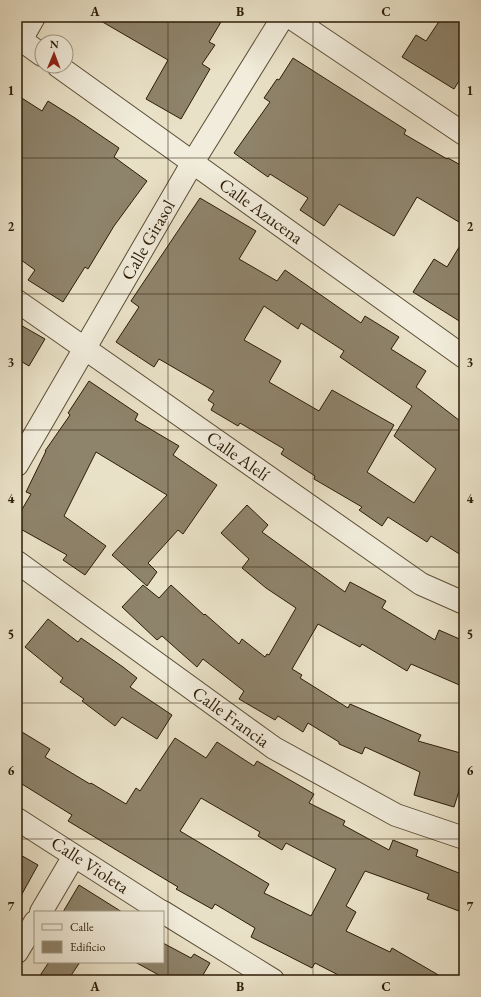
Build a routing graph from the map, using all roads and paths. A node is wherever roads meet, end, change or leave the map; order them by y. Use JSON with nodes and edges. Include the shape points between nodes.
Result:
{"nodes":[{"id":1,"x":34,"y":17,"type":"edge"},
{"id":2,"x":283,"y":17,"type":"edge"},
{"id":3,"x":290,"y":17,"type":"edge"},
{"id":4,"x":19,"y":38,"type":"edge"},
{"id":5,"x":34,"y":49,"type":"edge"},
{"id":6,"x":69,"y":74,"type":"edge"},
{"id":7,"x":461,"y":126,"type":"edge"},
{"id":8,"x":193,"y":162,"type":"junction"},
{"id":9,"x":17,"y":301,"type":"edge"},
{"id":10,"x":86,"y":349,"type":"junction"},
{"id":11,"x":464,"y":357,"type":"edge"},
{"id":12,"x":17,"y":465,"type":"edge"},
{"id":13,"x":17,"y":562,"type":"edge"},
{"id":14,"x":464,"y":603,"type":"edge"},
{"id":15,"x":17,"y":819,"type":"edge"},
{"id":16,"x":464,"y":838,"type":"edge"},
{"id":17,"x":74,"y":856,"type":"junction"},
{"id":18,"x":42,"y":911,"type":"edge"},
{"id":19,"x":161,"y":911,"type":"edge"},
{"id":20,"x":164,"y":913,"type":"edge"},
{"id":21,"x":34,"y":924,"type":"edge"},
{"id":22,"x":17,"y":952,"type":"edge"},
{"id":23,"x":261,"y":977,"type":"edge"}],
"edges":[{"from":1,"to":4,"type":"street"},
{"from":2,"to":8,"type":"street","name":"Calle Girasol"},
{"from":3,"to":7,"type":"street"},
{"from":4,"to":5,"type":"street"},
{"from":6,"to":8,"type":"street","name":"Calle Azucena"},
{"from":8,"to":10,"type":"street","name":"Calle Girasol"},
{"from":8,"to":11,"type":"street","name":"Calle Azucena"},
{"from":9,"to":10,"type":"street","name":"Calle Alelí"},
{"from":10,"to":12,"type":"street","name":"Calle Girasol"},
{"from":10,"to":14,"type":"street","name":"Calle Alelí","via":[[421,584]]},
{"from":13,"to":16,"type":"street","name":"Calle Francia","via":[[274,748],[396,815]]},
{"from":15,"to":17,"type":"street","name":"Calle Violeta"},
{"from":17,"to":18,"type":"street"},
{"from":17,"to":19,"type":"street","name":"Calle Violeta"},
{"from":20,"to":23,"type":"street","name":"Calle Violeta"},
{"from":21,"to":22,"type":"street"}]}
